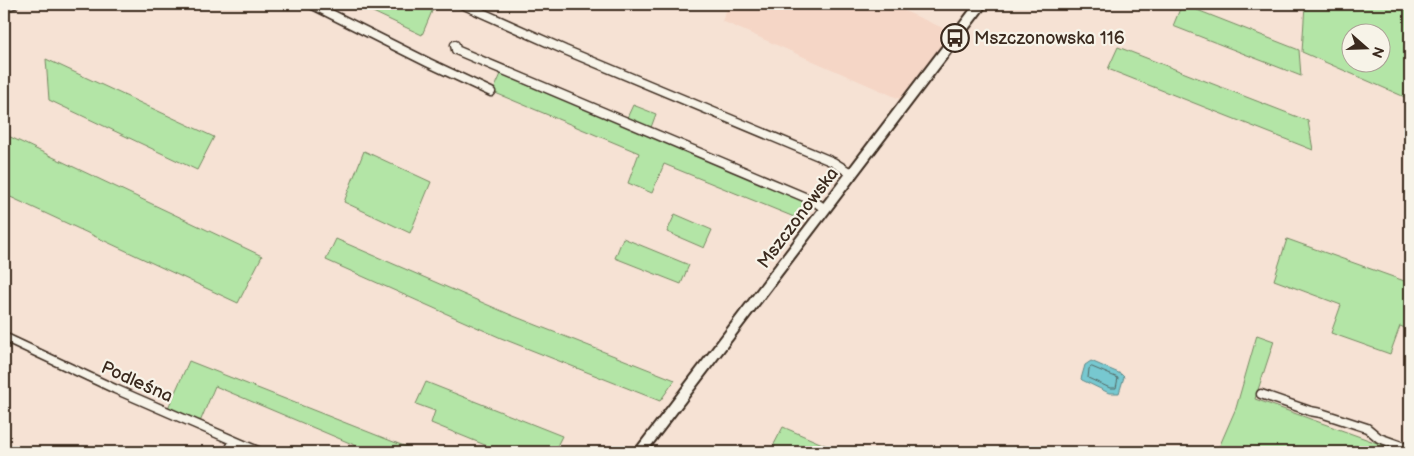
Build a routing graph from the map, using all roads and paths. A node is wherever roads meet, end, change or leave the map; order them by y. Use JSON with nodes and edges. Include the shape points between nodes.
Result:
{"nodes":[{"id":1,"x":14,"y":4,"type":"edge"},
{"id":2,"x":310,"y":4,"type":"edge"},
{"id":3,"x":462,"y":4,"type":"edge"},
{"id":4,"x":981,"y":4,"type":"edge"},
{"id":5,"x":4,"y":7,"type":"edge"},
{"id":6,"x":455,"y":45,"type":"dead end"},
{"id":7,"x":491,"y":92,"type":"dead end"},
{"id":8,"x":852,"y":174,"type":"junction"},
{"id":9,"x":826,"y":209,"type":"junction"},
{"id":10,"x":4,"y":337,"type":"edge"},
{"id":11,"x":1261,"y":394,"type":"dead end"},
{"id":12,"x":234,"y":441,"type":"junction"},
{"id":13,"x":1410,"y":449,"type":"edge"},
{"id":14,"x":228,"y":452,"type":"edge"},
{"id":15,"x":260,"y":452,"type":"edge"},
{"id":16,"x":640,"y":452,"type":"edge"}],
"edges":[{"from":1,"to":5,"type":"street"},
{"from":2,"to":7,"type":"street"},
{"from":3,"to":8,"type":"street","via":[[833,162]]},
{"from":4,"to":8,"type":"main road","name":"Mszczonowska"},
{"from":6,"to":9,"type":"street","via":[[456,50],[474,58],[814,201]]},
{"from":8,"to":9,"type":"main road","name":"Mszczonowska"},
{"from":9,"to":16,"type":"main road","name":"Mszczonowska"},
{"from":10,"to":12,"type":"street","name":"Podleśna"},
{"from":11,"to":13,"type":"street","via":[[1367,428],[1379,438]]},
{"from":12,"to":14,"type":"street"},
{"from":12,"to":15,"type":"street","name":"Podleśna"}]}
